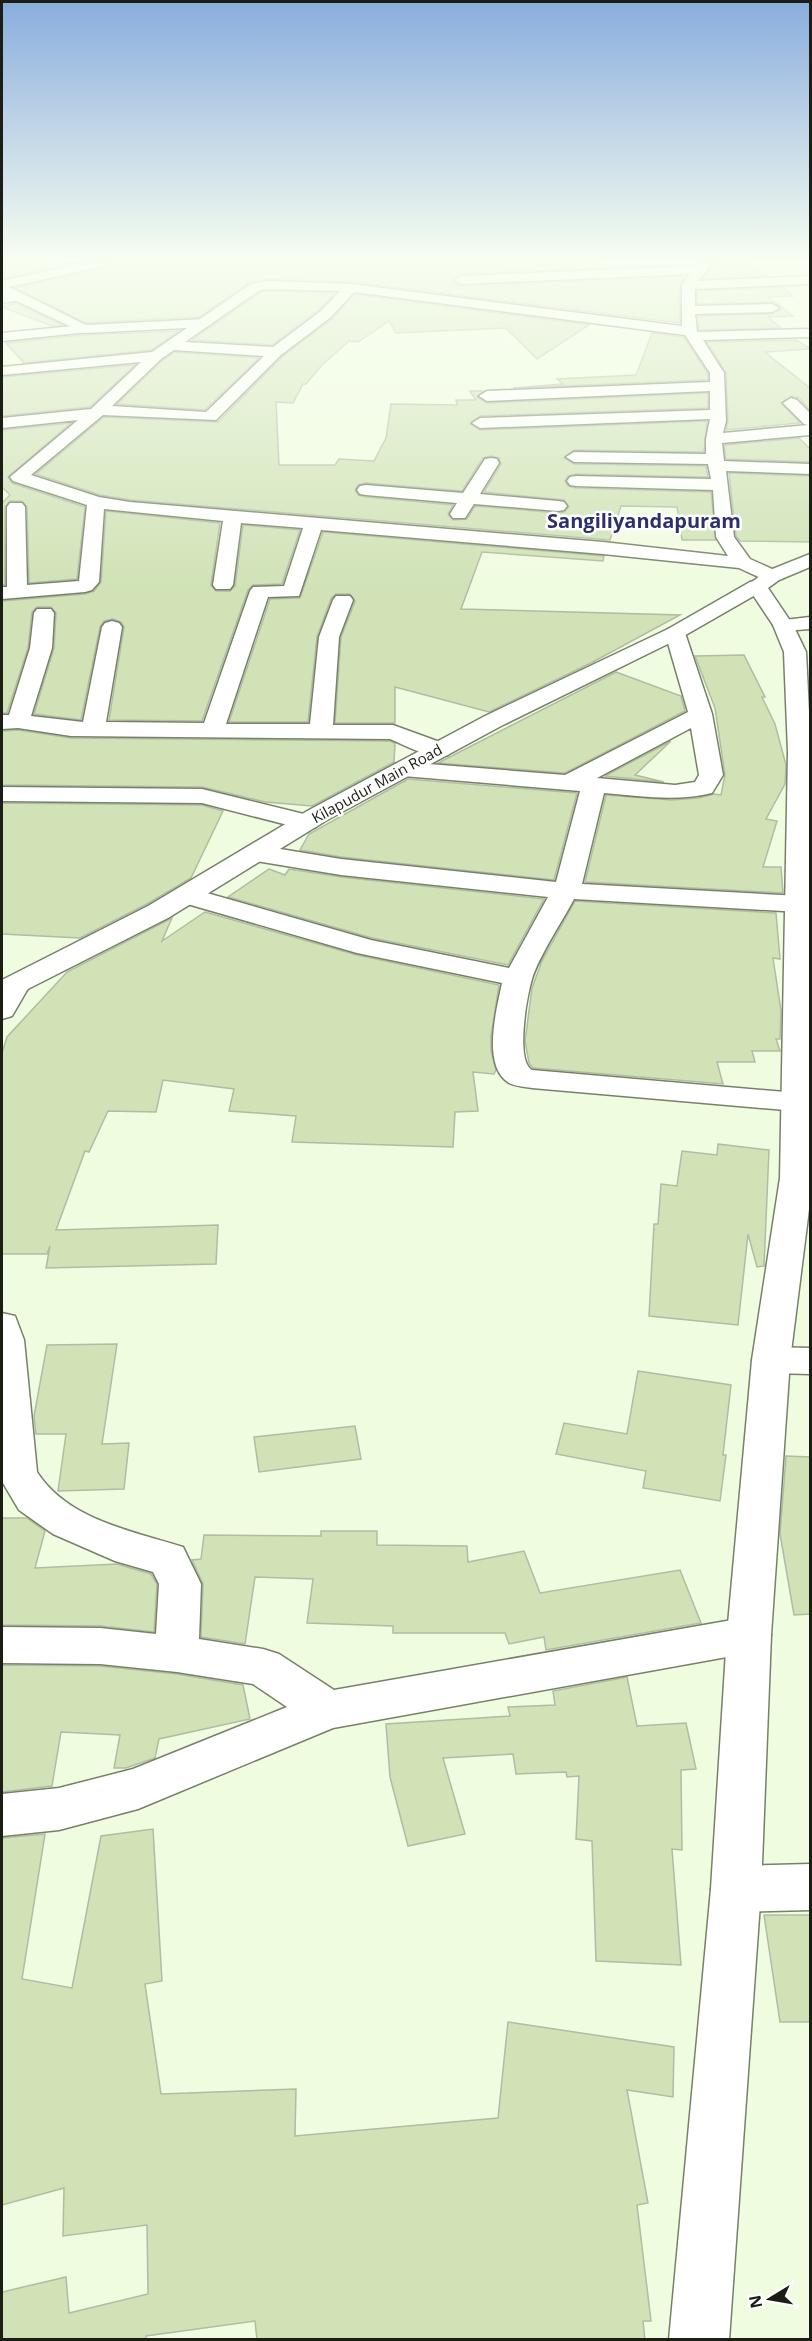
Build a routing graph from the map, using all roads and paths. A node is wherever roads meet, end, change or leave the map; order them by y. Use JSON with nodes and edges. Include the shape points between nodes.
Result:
{"nodes":[{"id":1,"x":46,"y":371,"type":"edge"},
{"id":2,"x":140,"y":371,"type":"edge"},
{"id":3,"x":256,"y":371,"type":"edge"},
{"id":4,"x":716,"y":371,"type":"edge"},
{"id":5,"x":4,"y":377,"type":"edge"},
{"id":6,"x":718,"y":386,"type":"junction"},
{"id":7,"x":487,"y":396,"type":"dead end"},
{"id":8,"x":23,"y":402,"type":"dead end"},
{"id":9,"x":791,"y":404,"type":"dead end"},
{"id":10,"x":96,"y":412,"type":"junction"},
{"id":11,"x":718,"y":414,"type":"junction"},
{"id":12,"x":38,"y":419,"type":"junction"},
{"id":13,"x":810,"y":421,"type":"edge"},
{"id":14,"x":2,"y":423,"type":"edge"},
{"id":15,"x":480,"y":423,"type":"dead end"},
{"id":16,"x":810,"y":430,"type":"edge"},
{"id":17,"x":714,"y":439,"type":"junction"},
{"id":18,"x":574,"y":457,"type":"dead end"},
{"id":19,"x":491,"y":463,"type":"dead end"},
{"id":20,"x":716,"y":463,"type":"junction"},
{"id":21,"x":810,"y":469,"type":"edge"},
{"id":22,"x":10,"y":475,"type":"edge"},
{"id":23,"x":576,"y":481,"type":"dead end"},
{"id":24,"x":722,"y":485,"type":"junction"},
{"id":25,"x":366,"y":490,"type":"dead end"},
{"id":26,"x":75,"y":495,"type":"junction"},
{"id":27,"x":469,"y":498,"type":"junction"},
{"id":28,"x":96,"y":502,"type":"junction"},
{"id":29,"x":21,"y":506,"type":"edge"},
{"id":30,"x":558,"y":506,"type":"dead end"},
{"id":31,"x":233,"y":516,"type":"junction"},
{"id":32,"x":314,"y":524,"type":"junction"},
{"id":33,"x":445,"y":536,"type":"junction"},
{"id":34,"x":810,"y":560,"type":"edge"},
{"id":35,"x":757,"y":575,"type":"junction"},
{"id":36,"x":223,"y":585,"type":"dead end"},
{"id":37,"x":9,"y":592,"type":"edge"},
{"id":38,"x":343,"y":600,"type":"dead end"},
{"id":39,"x":44,"y":613,"type":"dead end"},
{"id":40,"x":797,"y":624,"type":"edge"},
{"id":41,"x":112,"y":627,"type":"dead end"},
{"id":42,"x":675,"y":633,"type":"junction"},
{"id":43,"x":701,"y":714,"type":"junction"},
{"id":44,"x":10,"y":721,"type":"edge"},
{"id":45,"x":93,"y":729,"type":"junction"},
{"id":46,"x":213,"y":729,"type":"junction"},
{"id":47,"x":321,"y":731,"type":"junction"},
{"id":48,"x":440,"y":750,"type":"junction"},
{"id":49,"x":805,"y":753,"type":"edge"},
{"id":50,"x":403,"y":769,"type":"junction"},
{"id":51,"x":581,"y":784,"type":"junction"},
{"id":52,"x":2,"y":794,"type":"edge"},
{"id":53,"x":307,"y":822,"type":"junction"},
{"id":54,"x":256,"y":852,"type":"junction"},
{"id":55,"x":564,"y":891,"type":"junction"},
{"id":56,"x":186,"y":895,"type":"junction"},
{"id":57,"x":800,"y":904,"type":"junction"},
{"id":58,"x":518,"y":978,"type":"junction"},
{"id":59,"x":9,"y":988,"type":"edge"},
{"id":60,"x":2,"y":1010,"type":"edge"},
{"id":61,"x":797,"y":1102,"type":"junction"},
{"id":62,"x":2,"y":1325,"type":"edge"},
{"id":63,"x":771,"y":1359,"type":"junction"},
{"id":64,"x":810,"y":1361,"type":"edge"},
{"id":65,"x":749,"y":1635,"type":"junction"},
{"id":66,"x":2,"y":1645,"type":"edge"},
{"id":67,"x":177,"y":1654,"type":"junction"},
{"id":68,"x":328,"y":1710,"type":"junction"},
{"id":69,"x":2,"y":1815,"type":"edge"},
{"id":70,"x":810,"y":1887,"type":"edge"},
{"id":71,"x":736,"y":1889,"type":"junction"},
{"id":72,"x":699,"y":2340,"type":"edge"}],
"edges":[{"from":1,"to":5,"type":"street"},
{"from":2,"to":10,"type":"street"},
{"from":3,"to":10,"type":"street","via":[[210,417]]},
{"from":4,"to":6,"type":"street"},
{"from":6,"to":7,"type":"street"},
{"from":6,"to":11,"type":"street"},
{"from":8,"to":12,"type":"street"},
{"from":9,"to":13,"type":"street"},
{"from":10,"to":12,"type":"street"},
{"from":10,"to":22,"type":"street"},
{"from":11,"to":15,"type":"street"},
{"from":11,"to":17,"type":"street"},
{"from":12,"to":14,"type":"street"},
{"from":16,"to":17,"type":"street"},
{"from":17,"to":20,"type":"street"},
{"from":18,"to":20,"type":"street"},
{"from":19,"to":27,"type":"street"},
{"from":20,"to":21,"type":"street"},
{"from":20,"to":24,"type":"street"},
{"from":22,"to":26,"type":"street"},
{"from":23,"to":24,"type":"street"},
{"from":24,"to":35,"type":"street","via":[[725,537]]},
{"from":25,"to":27,"type":"street"},
{"from":26,"to":28,"type":"street"},
{"from":26,"to":29,"type":"street"},
{"from":27,"to":30,"type":"street"},
{"from":27,"to":33,"type":"street"},
{"from":28,"to":31,"type":"street"},
{"from":28,"to":37,"type":"street","via":[[89,582],[74,588]]},
{"from":29,"to":37,"type":"street"},
{"from":31,"to":32,"type":"street"},
{"from":31,"to":36,"type":"street"},
{"from":32,"to":33,"type":"street"},
{"from":32,"to":46,"type":"street","via":[[292,592],[260,591]]},
{"from":33,"to":35,"type":"street","via":[[603,548]]},
{"from":34,"to":35,"type":"street","name":"Kilapudur Main Road"},
{"from":35,"to":40,"type":"street"},
{"from":35,"to":42,"type":"street","name":"Kilapudur Main Road"},
{"from":38,"to":47,"type":"street","via":[[329,638]]},
{"from":39,"to":44,"type":"street","via":[[41,648]]},
{"from":40,"to":49,"type":"street","via":[[795,652]]},
{"from":41,"to":45,"type":"street"},
{"from":42,"to":43,"type":"street"},
{"from":42,"to":48,"type":"street","name":"Kilapudur Main Road"},
{"from":43,"to":51,"type":"street"},
{"from":43,"to":51,"type":"street","via":[[711,775],[703,788],[675,792]]},
{"from":44,"to":45,"type":"street"},
{"from":45,"to":46,"type":"street"},
{"from":46,"to":47,"type":"street"},
{"from":47,"to":48,"type":"street","via":[[393,732]]},
{"from":48,"to":50,"type":"street","name":"Kilapudur Main Road"},
{"from":49,"to":57,"type":"street"},
{"from":50,"to":51,"type":"street"},
{"from":50,"to":53,"type":"street","name":"Kilapudur Main Road"},
{"from":51,"to":55,"type":"street","via":[[569,883]]},
{"from":52,"to":53,"type":"street","via":[[202,796]]},
{"from":53,"to":54,"type":"street","name":"Kilapudur Main Road"},
{"from":54,"to":55,"type":"street","via":[[340,867]]},
{"from":54,"to":56,"type":"street","name":"Kilapudur Main Road"},
{"from":55,"to":57,"type":"street"},
{"from":55,"to":58,"type":"street"},
{"from":56,"to":58,"type":"street","via":[[367,947]]},
{"from":56,"to":59,"type":"street","name":"Kilapudur Main Road"},
{"from":57,"to":61,"type":"street"},
{"from":58,"to":61,"type":"street","via":[[507,1040],[518,1076]]},
{"from":59,"to":60,"type":"street"},
{"from":61,"to":63,"type":"street","via":[[797,1178]]},
{"from":62,"to":67,"type":"street","via":[[17,1473],[33,1499],[67,1524],[130,1550],[168,1560],[180,1584]]},
{"from":63,"to":64,"type":"street"},
{"from":63,"to":65,"type":"street"},
{"from":65,"to":68,"type":"street"},
{"from":65,"to":71,"type":"street"},
{"from":66,"to":67,"type":"street","via":[[100,1646]]},
{"from":67,"to":68,"type":"street","via":[[263,1667]]},
{"from":68,"to":69,"type":"street","via":[[138,1788],[59,1809]]},
{"from":70,"to":71,"type":"street"},
{"from":71,"to":72,"type":"street"}]}
